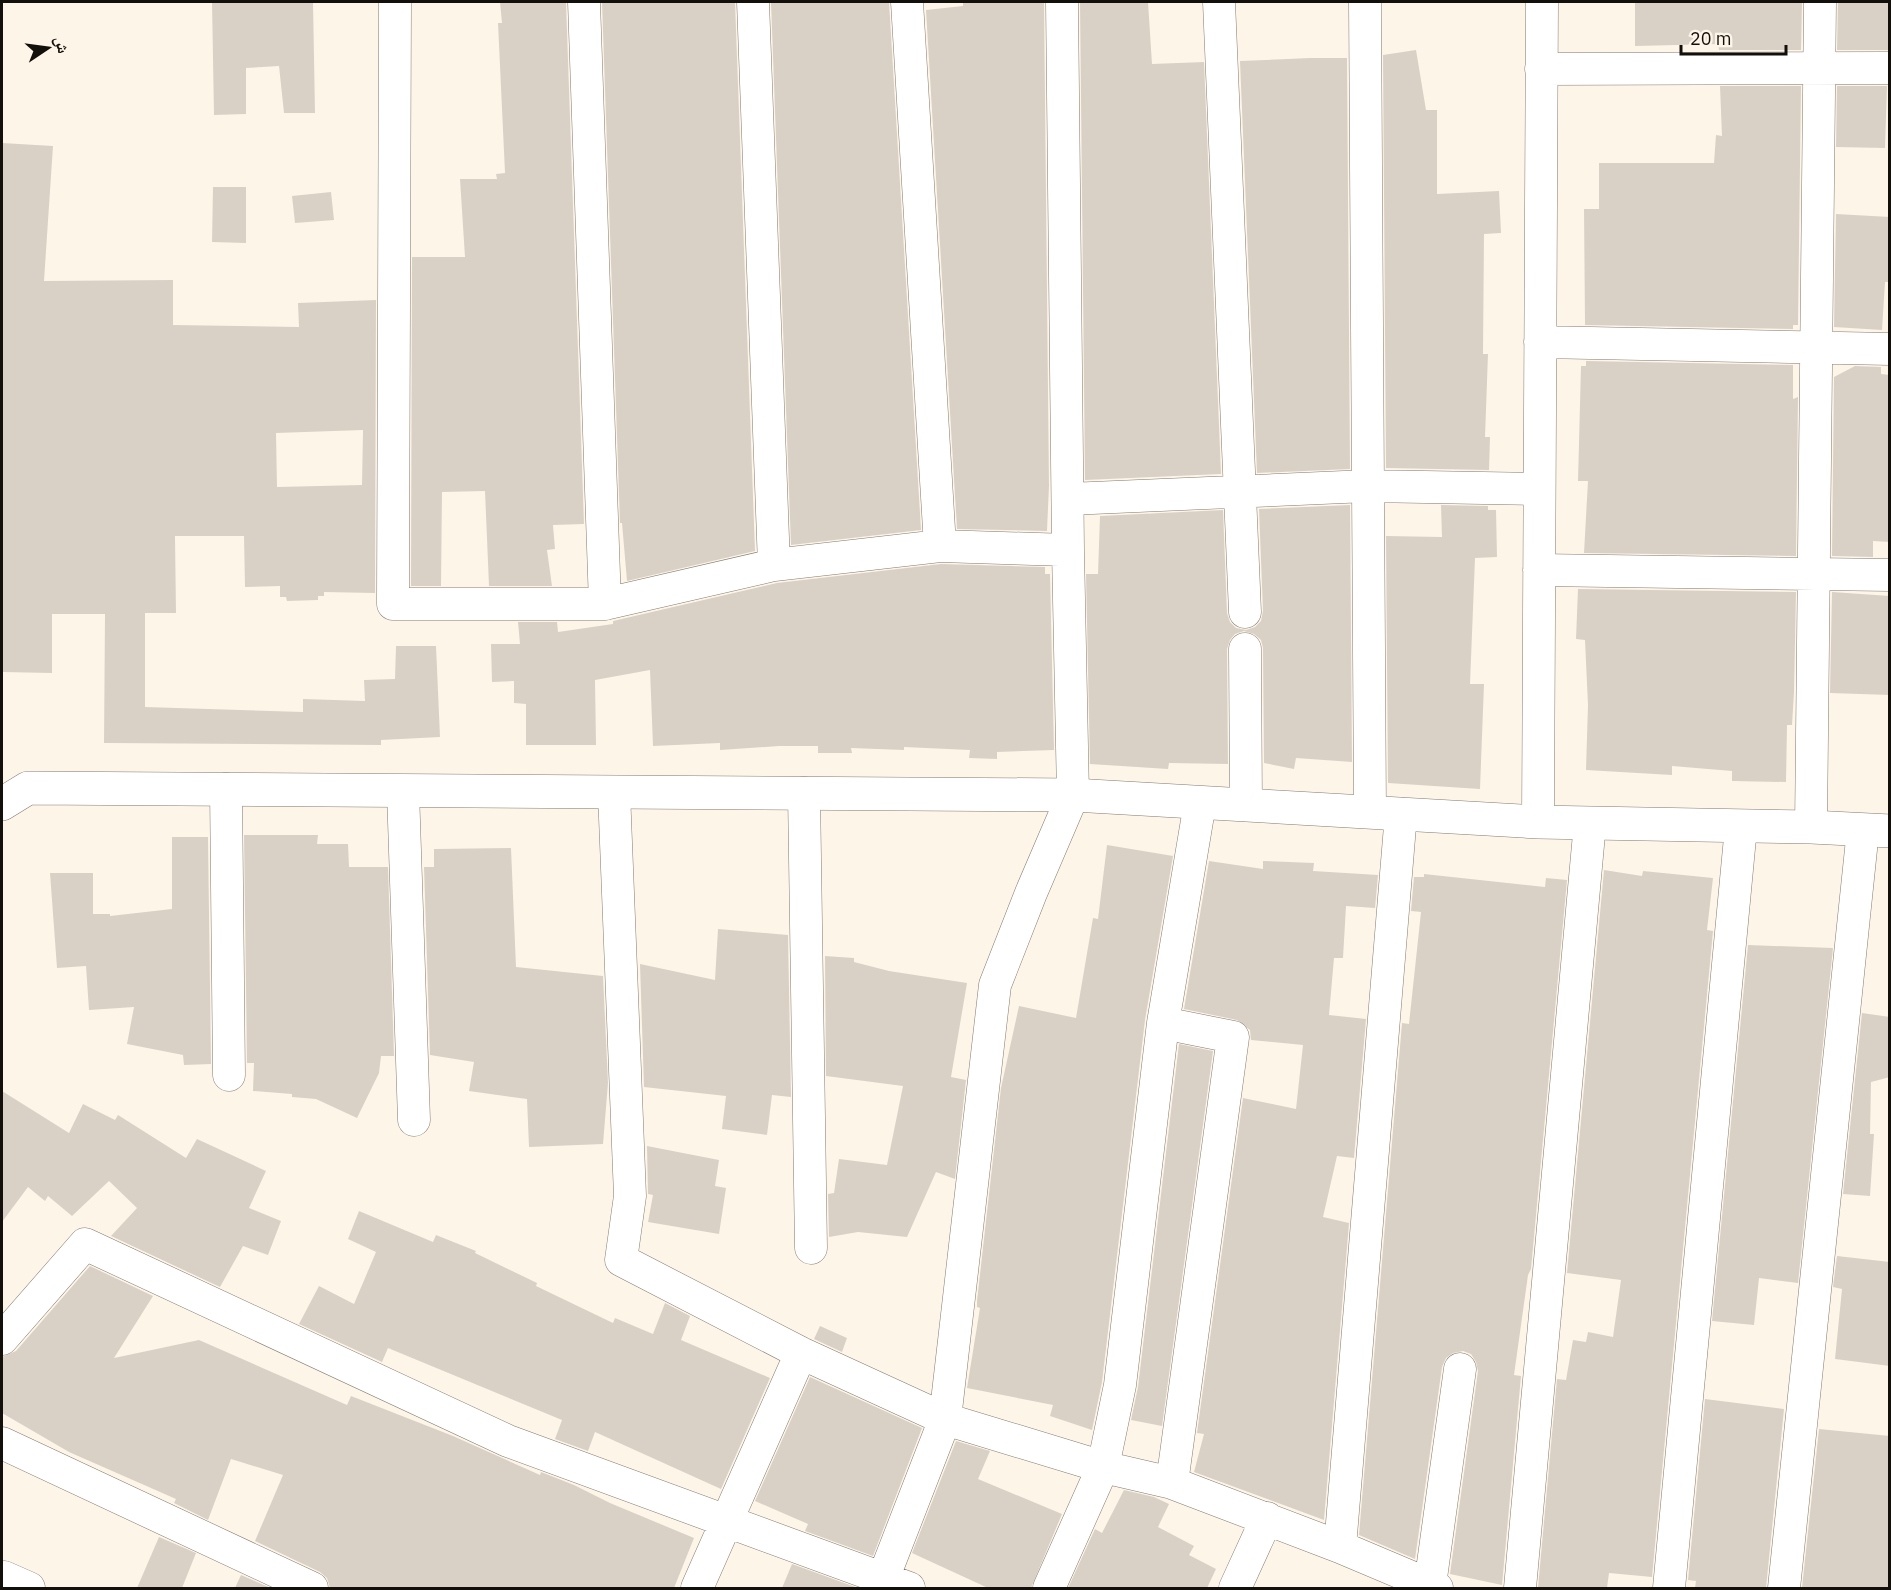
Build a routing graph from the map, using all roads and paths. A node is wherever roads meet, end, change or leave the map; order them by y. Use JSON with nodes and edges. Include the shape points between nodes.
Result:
{"nodes":[{"id":1,"x":395,"y":2,"type":"edge"},
{"id":2,"x":584,"y":2,"type":"edge"},
{"id":3,"x":753,"y":2,"type":"edge"},
{"id":4,"x":907,"y":2,"type":"edge"},
{"id":5,"x":1062,"y":2,"type":"edge"},
{"id":6,"x":1219,"y":2,"type":"edge"},
{"id":7,"x":1365,"y":2,"type":"edge"},
{"id":8,"x":1542,"y":2,"type":"edge"},
{"id":9,"x":1820,"y":2,"type":"edge"},
{"id":10,"x":1820,"y":66,"type":"junction"},
{"id":11,"x":1890,"y":68,"type":"edge"},
{"id":12,"x":1541,"y":69,"type":"junction"},
{"id":13,"x":1540,"y":342,"type":"junction"},
{"id":14,"x":1817,"y":347,"type":"junction"},
{"id":15,"x":1890,"y":349,"type":"edge"},
{"id":16,"x":1367,"y":486,"type":"junction"},
{"id":17,"x":1539,"y":489,"type":"junction"},
{"id":18,"x":1241,"y":493,"type":"junction"},
{"id":19,"x":1069,"y":499,"type":"junction"},
{"id":20,"x":940,"y":546,"type":"junction"},
{"id":21,"x":1068,"y":550,"type":"junction"},
{"id":22,"x":774,"y":565,"type":"junction"},
{"id":23,"x":1539,"y":570,"type":"junction"},
{"id":24,"x":1815,"y":573,"type":"junction"},
{"id":25,"x":1890,"y":575,"type":"edge"},
{"id":26,"x":605,"y":604,"type":"junction"},
{"id":27,"x":1245,"y":612,"type":"dead end"},
{"id":28,"x":1245,"y":649,"type":"dead end"},
{"id":29,"x":226,"y":789,"type":"junction"},
{"id":30,"x":403,"y":791,"type":"junction"},
{"id":31,"x":614,"y":792,"type":"junction"},
{"id":32,"x":804,"y":794,"type":"junction"},
{"id":33,"x":1073,"y":795,"type":"junction"},
{"id":34,"x":1200,"y":803,"type":"junction"},
{"id":35,"x":2,"y":804,"type":"edge"},
{"id":36,"x":1246,"y":805,"type":"junction"},
{"id":37,"x":1385,"y":813,"type":"junction"},
{"id":38,"x":1538,"y":822,"type":"junction"},
{"id":39,"x":1590,"y":823,"type":"junction"},
{"id":40,"x":1741,"y":827,"type":"junction"},
{"id":41,"x":1811,"y":827,"type":"junction"},
{"id":42,"x":1876,"y":831,"type":"edge"},
{"id":43,"x":1163,"y":1023,"type":"junction"},
{"id":44,"x":229,"y":1075,"type":"dead end"},
{"id":45,"x":414,"y":1120,"type":"dead end"},
{"id":46,"x":811,"y":1248,"type":"dead end"},
{"id":47,"x":2,"y":1339,"type":"edge"},
{"id":48,"x":801,"y":1353,"type":"junction"},
{"id":49,"x":1460,"y":1369,"type":"dead end"},
{"id":50,"x":945,"y":1419,"type":"junction"},
{"id":51,"x":2,"y":1443,"type":"edge"},
{"id":52,"x":1103,"y":1467,"type":"junction"},
{"id":53,"x":1172,"y":1483,"type":"junction"},
{"id":54,"x":1267,"y":1518,"type":"junction"},
{"id":55,"x":729,"y":1521,"type":"junction"},
{"id":56,"x":1340,"y":1547,"type":"junction"},
{"id":57,"x":1422,"y":1585,"type":"edge"},
{"id":58,"x":900,"y":1586,"type":"edge"},
{"id":59,"x":312,"y":1588,"type":"edge"},
{"id":60,"x":697,"y":1588,"type":"edge"},
{"id":61,"x":1049,"y":1588,"type":"edge"},
{"id":62,"x":1235,"y":1588,"type":"edge"},
{"id":63,"x":1520,"y":1588,"type":"edge"},
{"id":64,"x":1669,"y":1588,"type":"edge"},
{"id":65,"x":1784,"y":1588,"type":"edge"}],
"edges":[{"from":1,"to":26,"type":"street","via":[[393,604]]},
{"from":2,"to":26,"type":"street"},
{"from":3,"to":22,"type":"street"},
{"from":4,"to":20,"type":"street"},
{"from":5,"to":19,"type":"street"},
{"from":6,"to":18,"type":"street"},
{"from":7,"to":16,"type":"street"},
{"from":8,"to":12,"type":"street"},
{"from":9,"to":10,"type":"street"},
{"from":10,"to":11,"type":"street"},
{"from":10,"to":12,"type":"street"},
{"from":10,"to":14,"type":"street"},
{"from":12,"to":13,"type":"street"},
{"from":13,"to":14,"type":"street"},
{"from":13,"to":17,"type":"street"},
{"from":14,"to":15,"type":"street"},
{"from":14,"to":24,"type":"street"},
{"from":16,"to":17,"type":"street"},
{"from":16,"to":18,"type":"street"},
{"from":16,"to":37,"type":"street"},
{"from":17,"to":23,"type":"street"},
{"from":18,"to":19,"type":"street"},
{"from":18,"to":27,"type":"street"},
{"from":19,"to":21,"type":"street"},
{"from":20,"to":21,"type":"street"},
{"from":20,"to":22,"type":"street"},
{"from":21,"to":33,"type":"street"},
{"from":22,"to":26,"type":"street"},
{"from":23,"to":24,"type":"street"},
{"from":23,"to":38,"type":"street"},
{"from":24,"to":25,"type":"street"},
{"from":24,"to":41,"type":"street"},
{"from":28,"to":36,"type":"street"},
{"from":29,"to":30,"type":"main road"},
{"from":29,"to":35,"type":"main road","via":[[28,788]]},
{"from":29,"to":44,"type":"street"},
{"from":30,"to":31,"type":"main road"},
{"from":30,"to":45,"type":"street"},
{"from":31,"to":32,"type":"main road"},
{"from":31,"to":48,"type":"street","via":[[630,1196],[621,1260]]},
{"from":32,"to":33,"type":"main road"},
{"from":32,"to":46,"type":"street"},
{"from":33,"to":34,"type":"main road"},
{"from":33,"to":50,"type":"street","via":[[995,984]]},
{"from":34,"to":36,"type":"main road"},
{"from":34,"to":43,"type":"street"},
{"from":36,"to":37,"type":"main road"},
{"from":37,"to":38,"type":"main road"},
{"from":37,"to":56,"type":"street"},
{"from":38,"to":39,"type":"main road"},
{"from":39,"to":40,"type":"main road"},
{"from":39,"to":63,"type":"street"},
{"from":40,"to":41,"type":"main road"},
{"from":40,"to":64,"type":"street"},
{"from":41,"to":42,"type":"main road"},
{"from":42,"to":65,"type":"street"},
{"from":43,"to":52,"type":"street","via":[[1120,1385]]},
{"from":43,"to":53,"type":"street","via":[[1233,1037]]},
{"from":47,"to":55,"type":"street","via":[[85,1244],[508,1442]]},
{"from":48,"to":50,"type":"street"},
{"from":48,"to":55,"type":"street"},
{"from":49,"to":57,"type":"street"},
{"from":50,"to":52,"type":"street"},
{"from":50,"to":58,"type":"street"},
{"from":51,"to":59,"type":"street"},
{"from":52,"to":53,"type":"street"},
{"from":52,"to":61,"type":"street"},
{"from":53,"to":54,"type":"street"},
{"from":54,"to":56,"type":"street"},
{"from":54,"to":62,"type":"street"},
{"from":55,"to":58,"type":"street"},
{"from":55,"to":60,"type":"street"},
{"from":56,"to":57,"type":"street"}]}
